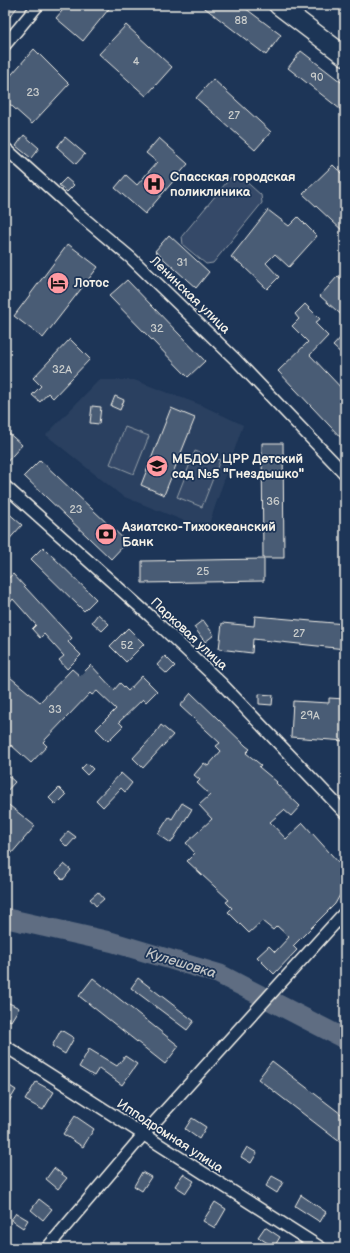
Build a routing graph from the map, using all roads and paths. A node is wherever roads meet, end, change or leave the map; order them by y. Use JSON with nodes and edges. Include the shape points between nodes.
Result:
{"nodes":[{"id":1,"x":38,"y":5,"type":"edge"},
{"id":2,"x":278,"y":5,"type":"edge"},
{"id":3,"x":5,"y":45,"type":"edge"},
{"id":4,"x":345,"y":56,"type":"edge"},
{"id":5,"x":5,"y":148,"type":"edge"},
{"id":6,"x":345,"y":474,"type":"edge"},
{"id":7,"x":5,"y":486,"type":"edge"},
{"id":8,"x":345,"y":813,"type":"edge"},
{"id":9,"x":345,"y":912,"type":"edge"},
{"id":10,"x":5,"y":1046,"type":"edge"},
{"id":11,"x":143,"y":1135,"type":"junction"},
{"id":12,"x":47,"y":1248,"type":"edge"},
{"id":13,"x":321,"y":1248,"type":"edge"}],
"edges":[{"from":1,"to":3,"type":"street"},
{"from":2,"to":4,"type":"main road"},
{"from":5,"to":6,"type":"street","name":"Ленинская улица","via":[[131,258],[236,360]]},
{"from":7,"to":8,"type":"street","name":"Парковая улица","via":[[221,683]]},
{"from":9,"to":11,"type":"street"},
{"from":10,"to":11,"type":"street","name":"Ипподромная улица"},
{"from":11,"to":12,"type":"street"},
{"from":11,"to":13,"type":"street","name":"Ипподромная улица"}]}
